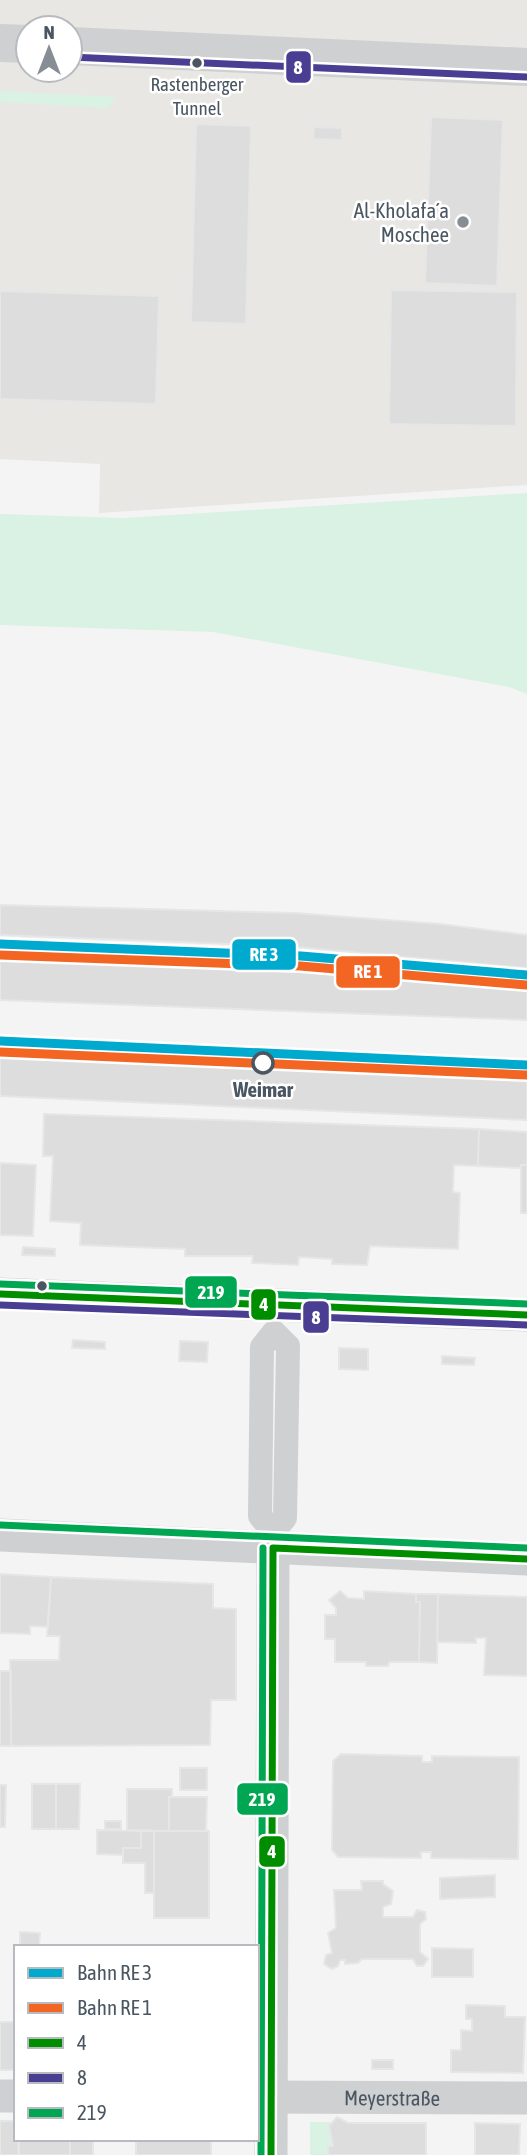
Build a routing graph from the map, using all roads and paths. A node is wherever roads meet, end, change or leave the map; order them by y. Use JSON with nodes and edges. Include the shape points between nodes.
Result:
{"nodes":[{"id":1,"x":84,"y":47,"type":"edge"},
{"id":2,"x":527,"y":67,"type":"edge"},
{"id":3,"x":0,"y":1294,"type":"edge"},
{"id":4,"x":527,"y":1315,"type":"edge"},
{"id":5,"x":274,"y":1332,"type":"joint"},
{"id":6,"x":0,"y":1535,"type":"edge"},
{"id":7,"x":273,"y":1548,"type":"junction"},
{"id":8,"x":527,"y":1559,"type":"edge"},
{"id":9,"x":264,"y":2097,"type":"edge"},
{"id":10,"x":527,"y":2098,"type":"edge"},
{"id":11,"x":271,"y":2155,"type":"edge"}],
"edges":[{"from":1,"to":2,"type":"street"},
{"from":3,"to":4,"type":"street"},
{"from":5,"to":5,"type":"street","via":[[288,1346],[285,1518],[273,1532],[260,1516],[262,1347]]},
{"from":6,"to":7,"type":"street"},
{"from":7,"to":8,"type":"street"},
{"from":7,"to":9,"type":"street"},
{"from":9,"to":10,"type":"street","name":"Meyerstraße"},
{"from":9,"to":11,"type":"street"}]}
